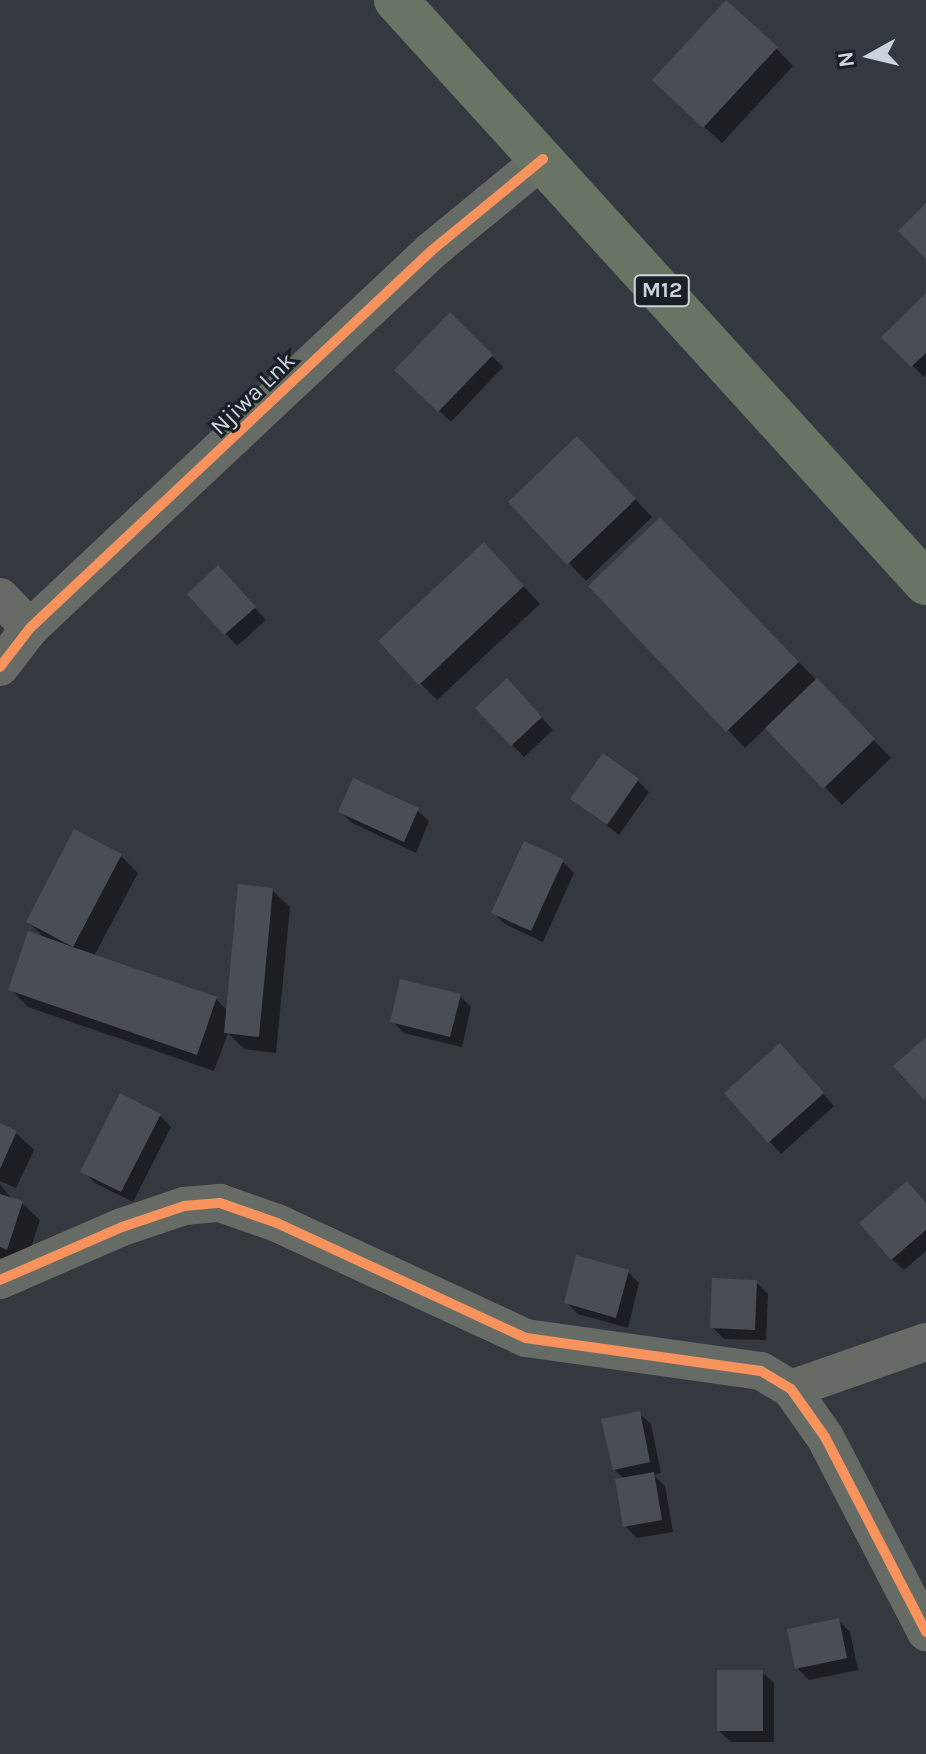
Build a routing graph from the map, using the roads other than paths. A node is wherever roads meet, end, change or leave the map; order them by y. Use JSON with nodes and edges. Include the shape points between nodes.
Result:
{"nodes":[{"id":1,"x":396,"y":0,"type":"edge"},
{"id":2,"x":543,"y":159,"type":"junction"},
{"id":3,"x":926,"y":583,"type":"edge"},
{"id":4,"x":0,"y":597,"type":"edge"},
{"id":5,"x":30,"y":628,"type":"junction"},
{"id":6,"x":0,"y":667,"type":"edge"},
{"id":7,"x":0,"y":1280,"type":"edge"},
{"id":8,"x":926,"y":1342,"type":"edge"},
{"id":9,"x":791,"y":1389,"type":"junction"},
{"id":10,"x":926,"y":1632,"type":"edge"}],
"edges":[{"from":1,"to":2,"type":"highway","number":"M12"},
{"from":2,"to":3,"type":"highway","number":"M12"},
{"from":2,"to":5,"type":"street","name":"Njiwa Lnk","via":[[431,251]]},
{"from":4,"to":5,"type":"street"},
{"from":5,"to":6,"type":"street","name":"Njiwa Lnk"},
{"from":7,"to":9,"type":"street","via":[[122,1227],[184,1206],[220,1203],[277,1223],[526,1338],[737,1365],[761,1371]]},
{"from":8,"to":9,"type":"street"},
{"from":9,"to":10,"type":"street","via":[[825,1437]]}]}
